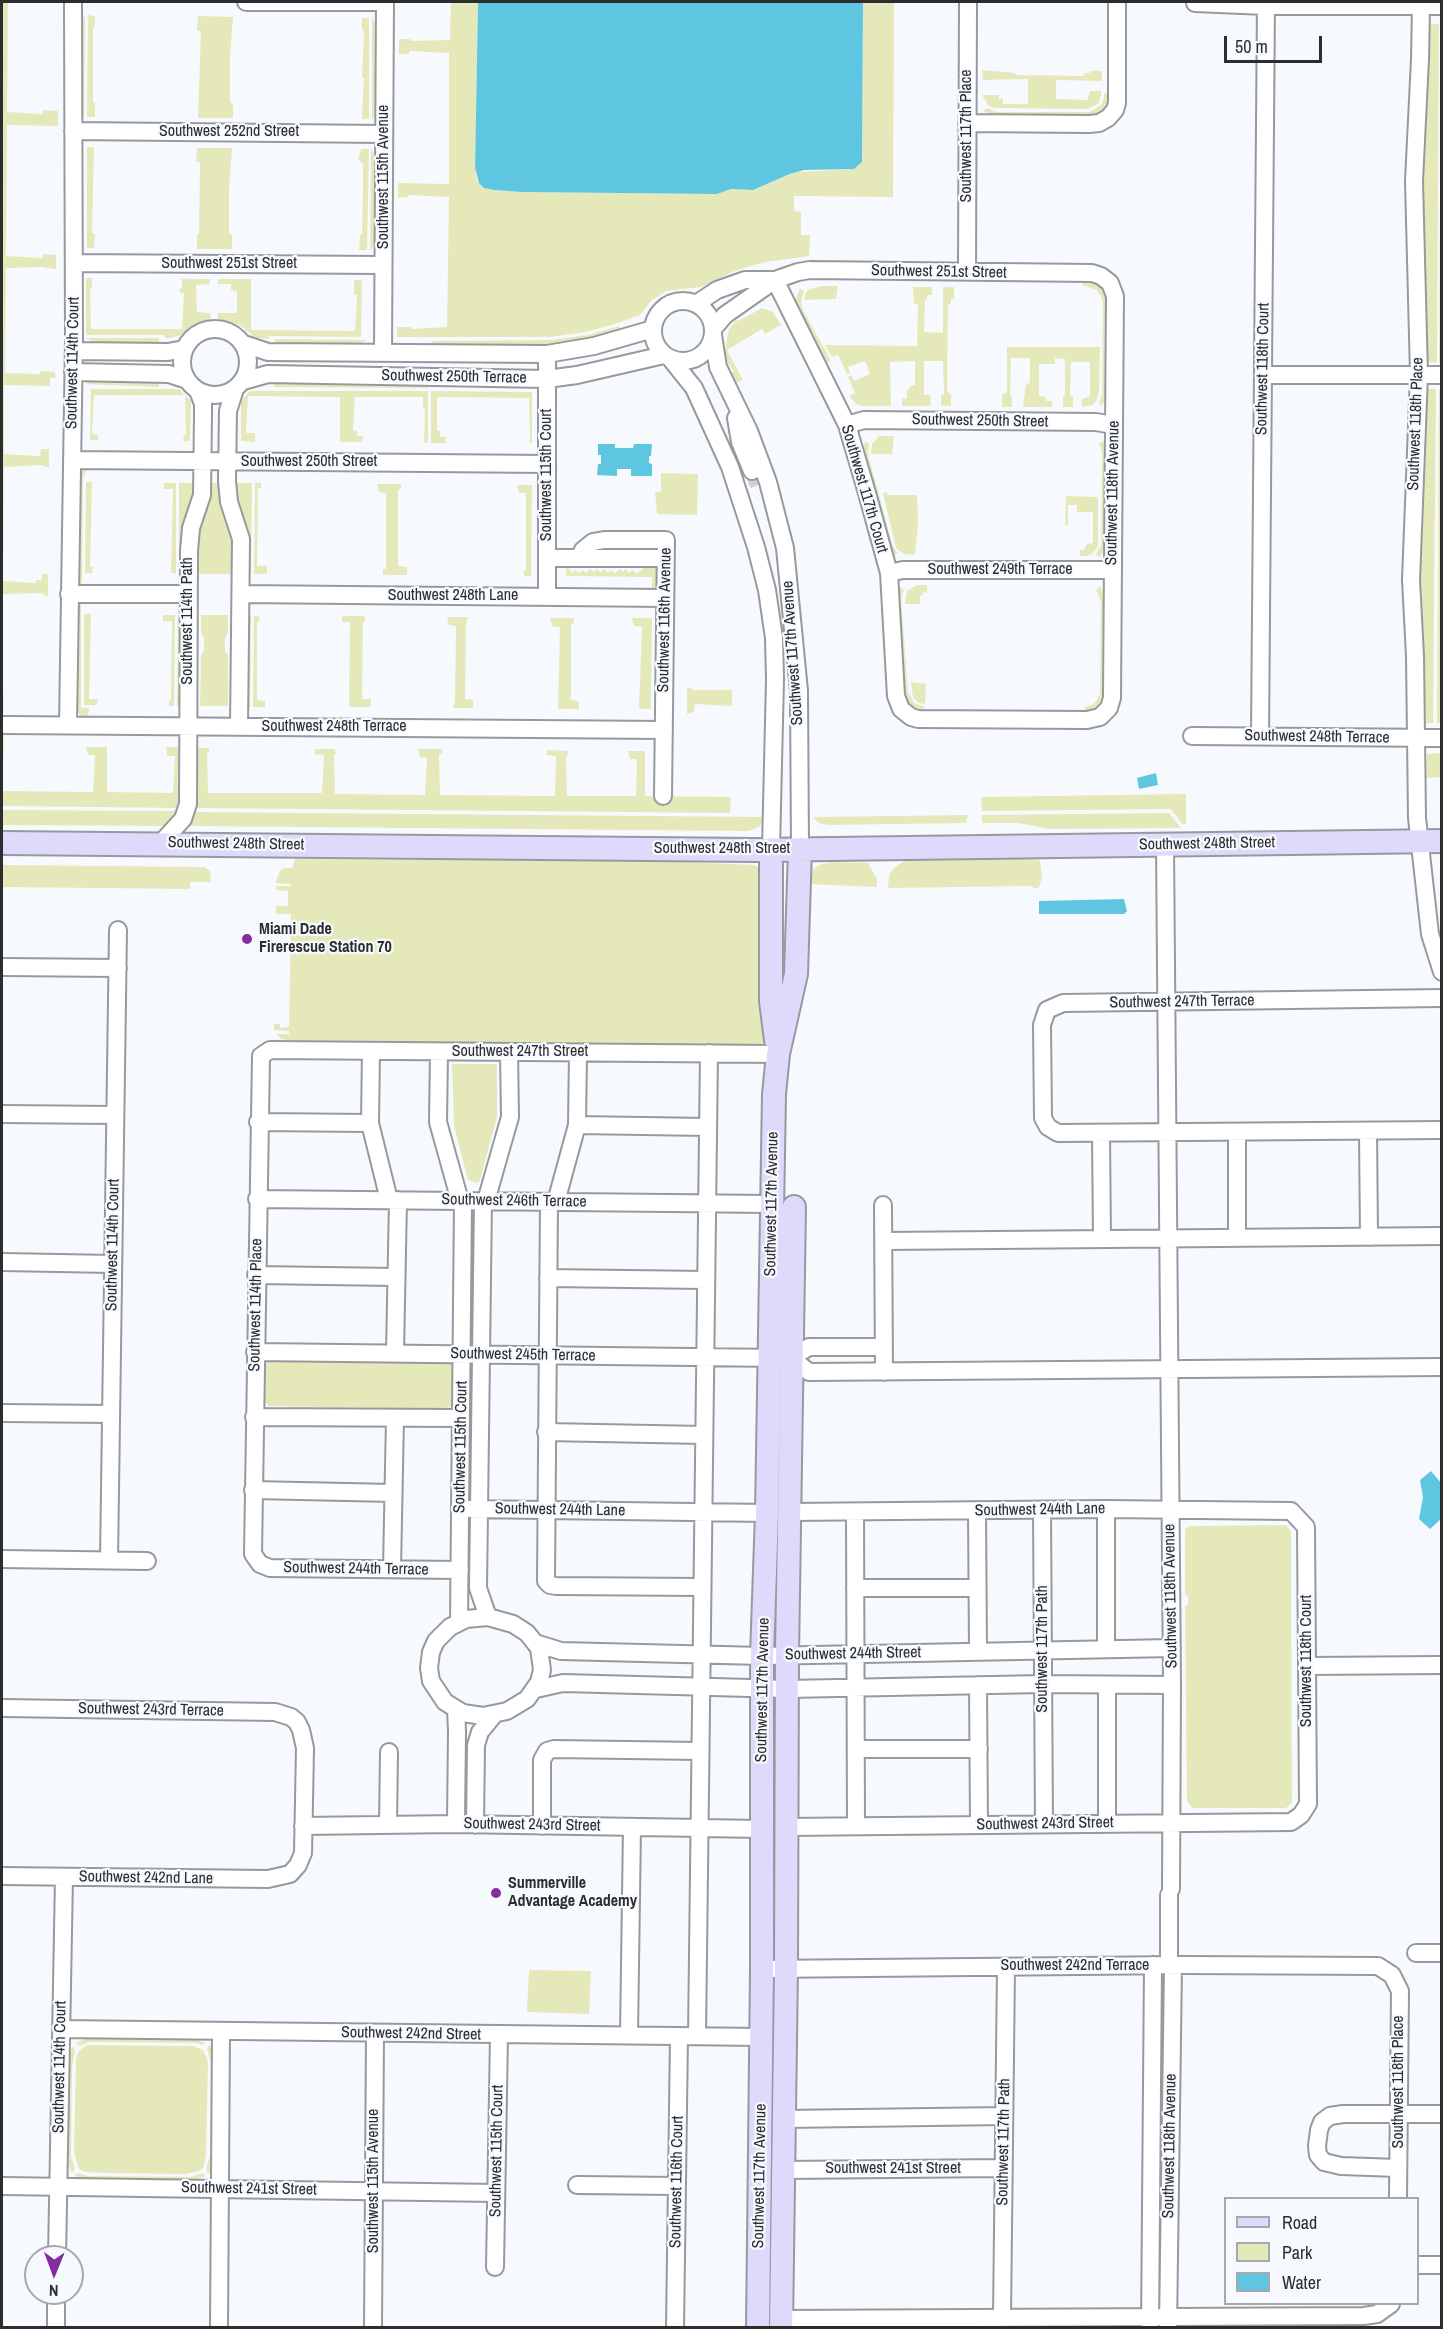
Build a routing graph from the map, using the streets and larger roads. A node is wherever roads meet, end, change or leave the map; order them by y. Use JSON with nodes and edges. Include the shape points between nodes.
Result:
{"nodes":[{"id":1,"x":73,"y":2,"type":"edge"},
{"id":2,"x":246,"y":2,"type":"edge"},
{"id":3,"x":385,"y":2,"type":"edge"},
{"id":4,"x":968,"y":2,"type":"edge"},
{"id":5,"x":1117,"y":2,"type":"edge"},
{"id":6,"x":1195,"y":3,"type":"edge"},
{"id":7,"x":1266,"y":4,"type":"edge"},
{"id":8,"x":1420,"y":6,"type":"junction"},
{"id":9,"x":1442,"y":6,"type":"edge"},
{"id":10,"x":967,"y":123,"type":"junction"},
{"id":11,"x":73,"y":131,"type":"junction"},
{"id":12,"x":384,"y":134,"type":"junction"},
{"id":13,"x":74,"y":263,"type":"junction"},
{"id":14,"x":383,"y":265,"type":"junction"},
{"id":15,"x":967,"y":271,"type":"junction"},
{"id":16,"x":1103,"y":277,"type":"joint"},
{"id":17,"x":775,"y":280,"type":"junction"},
{"id":18,"x":696,"y":304,"type":"junction"},
{"id":19,"x":653,"y":329,"type":"junction"},
{"id":20,"x":713,"y":332,"type":"junction"},
{"id":21,"x":244,"y":344,"type":"junction"},
{"id":22,"x":184,"y":349,"type":"junction"},
{"id":23,"x":74,"y":351,"type":"junction"},
{"id":24,"x":383,"y":352,"type":"junction"},
{"id":25,"x":547,"y":354,"type":"junction"},
{"id":26,"x":668,"y":356,"type":"junction"},
{"id":27,"x":73,"y":372,"type":"junction"},
{"id":28,"x":1263,"y":375,"type":"junction"},
{"id":29,"x":1419,"y":375,"type":"junction"},
{"id":30,"x":1442,"y":375,"type":"edge"},
{"id":31,"x":547,"y":379,"type":"junction"},
{"id":32,"x":239,"y":385,"type":"junction"},
{"id":33,"x":193,"y":386,"type":"junction"},
{"id":34,"x":738,"y":409,"type":"junction"},
{"id":35,"x":847,"y":425,"type":"junction"},
{"id":36,"x":1113,"y":425,"type":"junction"},
{"id":37,"x":72,"y":460,"type":"junction"},
{"id":38,"x":203,"y":461,"type":"junction"},
{"id":39,"x":227,"y":461,"type":"junction"},
{"id":40,"x":547,"y":464,"type":"junction"},
{"id":41,"x":730,"y":467,"type":"junction"},
{"id":42,"x":752,"y":472,"type":"junction"},
{"id":43,"x":786,"y":557,"type":"junction"},
{"id":44,"x":547,"y":558,"type":"junction"},
{"id":45,"x":1112,"y":570,"type":"junction"},
{"id":46,"x":889,"y":573,"type":"junction"},
{"id":47,"x":69,"y":594,"type":"junction"},
{"id":48,"x":188,"y":594,"type":"junction"},
{"id":49,"x":241,"y":594,"type":"junction"},
{"id":50,"x":547,"y":597,"type":"junction"},
{"id":51,"x":665,"y":598,"type":"junction"},
{"id":52,"x":903,"y":711,"type":"joint"},
{"id":53,"x":5,"y":725,"type":"dead end"},
{"id":54,"x":68,"y":725,"type":"junction"},
{"id":55,"x":188,"y":726,"type":"junction"},
{"id":56,"x":239,"y":727,"type":"junction"},
{"id":57,"x":664,"y":730,"type":"junction"},
{"id":58,"x":1192,"y":736,"type":"dead end"},
{"id":59,"x":1260,"y":736,"type":"junction"},
{"id":60,"x":1416,"y":738,"type":"junction"},
{"id":61,"x":1442,"y":738,"type":"edge"},
{"id":62,"x":663,"y":796,"type":"dead end"},
{"id":63,"x":1431,"y":841,"type":"edge"},
{"id":64,"x":2,"y":843,"type":"edge"},
{"id":65,"x":160,"y":844,"type":"junction"},
{"id":66,"x":1165,"y":845,"type":"junction"},
{"id":67,"x":771,"y":849,"type":"junction"},
{"id":68,"x":800,"y":849,"type":"junction"},
{"id":69,"x":118,"y":930,"type":"dead end"},
{"id":70,"x":2,"y":967,"type":"edge"},
{"id":71,"x":118,"y":968,"type":"junction"},
{"id":72,"x":1442,"y":972,"type":"edge"},
{"id":73,"x":1442,"y":998,"type":"edge"},
{"id":74,"x":1167,"y":1002,"type":"junction"},
{"id":75,"x":371,"y":1051,"type":"junction"},
{"id":76,"x":439,"y":1052,"type":"junction"},
{"id":77,"x":510,"y":1052,"type":"junction"},
{"id":78,"x":263,"y":1053,"type":"joint"},
{"id":79,"x":578,"y":1053,"type":"junction"},
{"id":80,"x":709,"y":1053,"type":"junction"},
{"id":81,"x":778,"y":1054,"type":"junction"},
{"id":82,"x":2,"y":1114,"type":"edge"},
{"id":83,"x":115,"y":1115,"type":"junction"},
{"id":84,"x":258,"y":1122,"type":"junction"},
{"id":85,"x":370,"y":1123,"type":"junction"},
{"id":86,"x":577,"y":1125,"type":"junction"},
{"id":87,"x":708,"y":1127,"type":"junction"},
{"id":88,"x":1442,"y":1130,"type":"edge"},
{"id":89,"x":1368,"y":1131,"type":"junction"},
{"id":90,"x":1168,"y":1132,"type":"junction"},
{"id":91,"x":1237,"y":1133,"type":"junction"},
{"id":92,"x":1101,"y":1134,"type":"junction"},
{"id":93,"x":257,"y":1199,"type":"junction"},
{"id":94,"x":393,"y":1200,"type":"junction"},
{"id":95,"x":462,"y":1201,"type":"junction"},
{"id":96,"x":485,"y":1201,"type":"junction"},
{"id":97,"x":553,"y":1202,"type":"junction"},
{"id":98,"x":707,"y":1204,"type":"junction"},
{"id":99,"x":771,"y":1204,"type":"junction"},
{"id":100,"x":884,"y":1204,"type":"dead end"},
{"id":101,"x":794,"y":1207,"type":"dead end"},
{"id":102,"x":1442,"y":1236,"type":"edge"},
{"id":103,"x":1369,"y":1237,"type":"junction"},
{"id":104,"x":1168,"y":1238,"type":"junction"},
{"id":105,"x":1237,"y":1238,"type":"junction"},
{"id":106,"x":1102,"y":1239,"type":"junction"},
{"id":107,"x":884,"y":1241,"type":"junction"},
{"id":108,"x":2,"y":1262,"type":"edge"},
{"id":109,"x":113,"y":1263,"type":"junction"},
{"id":110,"x":256,"y":1275,"type":"junction"},
{"id":111,"x":396,"y":1277,"type":"junction"},
{"id":112,"x":548,"y":1278,"type":"junction"},
{"id":113,"x":706,"y":1280,"type":"junction"},
{"id":114,"x":884,"y":1347,"type":"junction"},
{"id":115,"x":255,"y":1352,"type":"junction"},
{"id":116,"x":395,"y":1353,"type":"junction"},
{"id":117,"x":458,"y":1354,"type":"junction"},
{"id":118,"x":481,"y":1355,"type":"junction"},
{"id":119,"x":547,"y":1355,"type":"junction"},
{"id":120,"x":705,"y":1358,"type":"junction"},
{"id":121,"x":780,"y":1358,"type":"junction"},
{"id":122,"x":1442,"y":1367,"type":"edge"},
{"id":123,"x":1168,"y":1370,"type":"junction"},
{"id":124,"x":885,"y":1372,"type":"junction"},
{"id":125,"x":2,"y":1413,"type":"edge"},
{"id":126,"x":111,"y":1414,"type":"junction"},
{"id":127,"x":254,"y":1417,"type":"junction"},
{"id":128,"x":395,"y":1418,"type":"junction"},
{"id":129,"x":461,"y":1418,"type":"junction"},
{"id":130,"x":546,"y":1432,"type":"junction"},
{"id":131,"x":704,"y":1435,"type":"junction"},
{"id":132,"x":253,"y":1490,"type":"junction"},
{"id":133,"x":393,"y":1492,"type":"junction"},
{"id":134,"x":460,"y":1509,"type":"junction"},
{"id":135,"x":479,"y":1509,"type":"junction"},
{"id":136,"x":1106,"y":1509,"type":"junction"},
{"id":137,"x":1170,"y":1509,"type":"junction"},
{"id":138,"x":546,"y":1510,"type":"junction"},
{"id":139,"x":1042,"y":1510,"type":"junction"},
{"id":140,"x":703,"y":1511,"type":"junction"},
{"id":141,"x":977,"y":1511,"type":"junction"},
{"id":142,"x":1291,"y":1511,"type":"joint"},
{"id":143,"x":778,"y":1512,"type":"junction"},
{"id":144,"x":855,"y":1512,"type":"junction"},
{"id":145,"x":255,"y":1558,"type":"joint"},
{"id":146,"x":2,"y":1559,"type":"edge"},
{"id":147,"x":109,"y":1560,"type":"junction"},
{"id":148,"x":147,"y":1561,"type":"dead end"},
{"id":149,"x":392,"y":1569,"type":"junction"},
{"id":150,"x":460,"y":1570,"type":"junction"},
{"id":151,"x":702,"y":1587,"type":"junction"},
{"id":152,"x":855,"y":1588,"type":"junction"},
{"id":153,"x":977,"y":1588,"type":"junction"},
{"id":154,"x":488,"y":1617,"type":"junction"},
{"id":155,"x":459,"y":1621,"type":"junction"},
{"id":156,"x":535,"y":1643,"type":"junction"},
{"id":157,"x":1172,"y":1648,"type":"junction"},
{"id":158,"x":1106,"y":1649,"type":"junction"},
{"id":159,"x":855,"y":1650,"type":"junction"},
{"id":160,"x":1043,"y":1650,"type":"junction"},
{"id":161,"x":978,"y":1651,"type":"junction"},
{"id":162,"x":702,"y":1653,"type":"junction"},
{"id":163,"x":762,"y":1656,"type":"junction"},
{"id":164,"x":787,"y":1656,"type":"junction"},
{"id":165,"x":1442,"y":1665,"type":"edge"},
{"id":166,"x":1306,"y":1666,"type":"junction"},
{"id":167,"x":1043,"y":1684,"type":"junction"},
{"id":168,"x":1107,"y":1684,"type":"junction"},
{"id":169,"x":701,"y":1685,"type":"junction"},
{"id":170,"x":978,"y":1685,"type":"junction"},
{"id":171,"x":1172,"y":1685,"type":"junction"},
{"id":172,"x":763,"y":1688,"type":"junction"},
{"id":173,"x":536,"y":1689,"type":"junction"},
{"id":174,"x":787,"y":1689,"type":"junction"},
{"id":175,"x":855,"y":1690,"type":"junction"},
{"id":176,"x":2,"y":1708,"type":"edge"},
{"id":177,"x":456,"y":1709,"type":"junction"},
{"id":178,"x":494,"y":1715,"type":"junction"},
{"id":179,"x":856,"y":1749,"type":"junction"},
{"id":180,"x":979,"y":1749,"type":"junction"},
{"id":181,"x":700,"y":1751,"type":"junction"},
{"id":182,"x":389,"y":1752,"type":"dead end"},
{"id":183,"x":1301,"y":1815,"type":"joint"},
{"id":184,"x":1172,"y":1822,"type":"junction"},
{"id":185,"x":1107,"y":1823,"type":"junction"},
{"id":186,"x":456,"y":1824,"type":"junction"},
{"id":187,"x":1044,"y":1824,"type":"junction"},
{"id":188,"x":388,"y":1825,"type":"junction"},
{"id":189,"x":475,"y":1825,"type":"junction"},
{"id":190,"x":980,"y":1825,"type":"junction"},
{"id":191,"x":303,"y":1826,"type":"junction"},
{"id":192,"x":542,"y":1826,"type":"junction"},
{"id":193,"x":632,"y":1827,"type":"junction"},
{"id":194,"x":699,"y":1827,"type":"junction"},
{"id":195,"x":786,"y":1827,"type":"junction"},
{"id":196,"x":856,"y":1827,"type":"junction"},
{"id":197,"x":762,"y":1829,"type":"junction"},
{"id":198,"x":2,"y":1876,"type":"edge"},
{"id":199,"x":64,"y":1877,"type":"junction"},
{"id":200,"x":1416,"y":1953,"type":"dead end"},
{"id":201,"x":1442,"y":1953,"type":"edge"},
{"id":202,"x":1165,"y":1965,"type":"junction"},
{"id":203,"x":1006,"y":1966,"type":"junction"},
{"id":204,"x":762,"y":1969,"type":"junction"},
{"id":205,"x":786,"y":1970,"type":"junction"},
{"id":206,"x":1387,"y":1971,"type":"joint"},
{"id":207,"x":61,"y":2029,"type":"junction"},
{"id":208,"x":221,"y":2031,"type":"junction"},
{"id":209,"x":375,"y":2034,"type":"junction"},
{"id":210,"x":499,"y":2035,"type":"junction"},
{"id":211,"x":629,"y":2035,"type":"junction"},
{"id":212,"x":679,"y":2036,"type":"junction"},
{"id":213,"x":697,"y":2036,"type":"junction"},
{"id":214,"x":762,"y":2037,"type":"junction"},
{"id":215,"x":1398,"y":2114,"type":"junction"},
{"id":216,"x":1442,"y":2114,"type":"edge"},
{"id":217,"x":1004,"y":2116,"type":"junction"},
{"id":218,"x":784,"y":2119,"type":"junction"},
{"id":219,"x":1004,"y":2168,"type":"junction"},
{"id":220,"x":1398,"y":2168,"type":"junction"},
{"id":221,"x":783,"y":2170,"type":"junction"},
{"id":222,"x":577,"y":2185,"type":"dead end"},
{"id":223,"x":2,"y":2186,"type":"edge"},
{"id":224,"x":58,"y":2186,"type":"junction"},
{"id":225,"x":677,"y":2186,"type":"junction"},
{"id":226,"x":221,"y":2188,"type":"junction"},
{"id":227,"x":374,"y":2190,"type":"junction"},
{"id":228,"x":496,"y":2193,"type":"junction"},
{"id":229,"x":1398,"y":2197,"type":"edge"},
{"id":230,"x":57,"y":2245,"type":"edge"},
{"id":231,"x":1419,"y":2265,"type":"edge"},
{"id":232,"x":1442,"y":2265,"type":"edge"},
{"id":233,"x":495,"y":2267,"type":"dead end"},
{"id":234,"x":56,"y":2305,"type":"edge"},
{"id":235,"x":1388,"y":2307,"type":"edge"},
{"id":236,"x":1002,"y":2317,"type":"junction"},
{"id":237,"x":1150,"y":2322,"type":"edge"},
{"id":238,"x":1168,"y":2322,"type":"edge"},
{"id":239,"x":781,"y":2323,"type":"edge"},
{"id":240,"x":56,"y":2328,"type":"edge"},
{"id":241,"x":219,"y":2328,"type":"edge"},
{"id":242,"x":373,"y":2328,"type":"edge"},
{"id":243,"x":675,"y":2328,"type":"edge"},
{"id":244,"x":758,"y":2328,"type":"edge"}],
"edges":[{"from":1,"to":11,"type":"street","name":"Southwest 114th Court"},
{"from":2,"to":3,"type":"street"},
{"from":3,"to":12,"type":"street","name":"Southwest 115th Avenue"},
{"from":4,"to":10,"type":"street","name":"Southwest 117th Place"},
{"from":5,"to":10,"type":"street","via":[[1116,103],[1108,118],[1089,124]]},
{"from":6,"to":7,"type":"street"},
{"from":7,"to":8,"type":"street"},
{"from":7,"to":28,"type":"street","name":"Southwest 118th Court"},
{"from":8,"to":9,"type":"street"},
{"from":8,"to":29,"type":"street","name":"Southwest 118th Place","via":[[1414,182]]},
{"from":10,"to":15,"type":"street","name":"Southwest 117th Place"},
{"from":11,"to":12,"type":"street","name":"Southwest 252nd Street"},
{"from":11,"to":13,"type":"street","name":"Southwest 114th Court"},
{"from":12,"to":14,"type":"street","name":"Southwest 115th Avenue"},
{"from":13,"to":14,"type":"street","name":"Southwest 251st Street"},
{"from":13,"to":23,"type":"street","name":"Southwest 114th Court"},
{"from":14,"to":24,"type":"street","name":"Southwest 115th Avenue"},
{"from":15,"to":16,"type":"street","name":"Southwest 251st Street","via":[[1092,273]]},
{"from":15,"to":17,"type":"street","name":"Southwest 251st Street","via":[[810,270]]},
{"from":16,"to":36,"type":"street","name":"Southwest 118th Avenue","via":[[1113,287],[1115,296]]},
{"from":17,"to":18,"type":"street","name":"Southwest 251st Street","via":[[745,280],[717,290]]},
{"from":17,"to":20,"type":"street","name":"Southwest 251st Street","via":[[725,315]]},
{"from":17,"to":35,"type":"street","name":"Southwest 117th Court"},
{"from":18,"to":19,"type":"street","via":[[684,301],[666,306]]},
{"from":18,"to":20,"type":"street","via":[[709,317]]},
{"from":19,"to":25,"type":"street","name":"Southwest 250th Terrace","via":[[594,346]]},
{"from":19,"to":26,"type":"street","via":[[656,343]]},
{"from":20,"to":26,"type":"street","via":[[709,347],[698,357],[685,361]]},
{"from":20,"to":34,"type":"street","name":"Southwest 117th Avenue","via":[[717,363]]},
{"from":21,"to":22,"type":"street","via":[[226,331],[210,330],[194,336]]},
{"from":21,"to":24,"type":"street","name":"Southwest 250th Terrace","via":[[268,352]]},
{"from":21,"to":32,"type":"street","via":[[248,364]]},
{"from":22,"to":23,"type":"street"},
{"from":22,"to":33,"type":"street","via":[[182,365]]},
{"from":23,"to":27,"type":"street","name":"Southwest 114th Court"},
{"from":24,"to":25,"type":"street","name":"Southwest 250th Terrace"},
{"from":25,"to":31,"type":"street","name":"Southwest 115th Court"},
{"from":26,"to":31,"type":"street","name":"Southwest 250th Terrace"},
{"from":26,"to":41,"type":"street","name":"Southwest 117th Avenue","via":[[694,388]]},
{"from":27,"to":33,"type":"street","via":[[169,374]]},
{"from":27,"to":37,"type":"street","name":"Southwest 114th Court"},
{"from":28,"to":29,"type":"street"},
{"from":28,"to":59,"type":"street","name":"Southwest 118th Court"},
{"from":29,"to":30,"type":"street"},
{"from":29,"to":60,"type":"street","name":"Southwest 118th Place","via":[[1411,553]]},
{"from":31,"to":32,"type":"street","name":"Southwest 250th Terrace","via":[[268,374]]},
{"from":31,"to":40,"type":"street","name":"Southwest 115th Court"},
{"from":32,"to":33,"type":"street","via":[[221,395]]},
{"from":32,"to":39,"type":"street","via":[[228,411]]},
{"from":33,"to":38,"type":"street","name":"Southwest 114th Path","via":[[203,404]]},
{"from":34,"to":42,"type":"street","via":[[738,432]]},
{"from":34,"to":43,"type":"street","name":"Southwest 117th Avenue","via":[[768,482]]},
{"from":35,"to":36,"type":"street","name":"Southwest 250th Street","via":[[864,420]]},
{"from":35,"to":46,"type":"street","name":"Southwest 117th Court"},
{"from":36,"to":45,"type":"street","name":"Southwest 118th Avenue"},
{"from":37,"to":38,"type":"street","name":"Southwest 250th Street"},
{"from":37,"to":47,"type":"street","name":"Southwest 114th Court"},
{"from":38,"to":39,"type":"street","name":"Southwest 250th Street"},
{"from":38,"to":48,"type":"street","name":"Southwest 114th Path","via":[[202,497],[190,532]]},
{"from":39,"to":40,"type":"street","name":"Southwest 250th Street"},
{"from":39,"to":49,"type":"street","via":[[228,497],[241,539]]},
{"from":40,"to":44,"type":"street","name":"Southwest 115th Court"},
{"from":41,"to":42,"type":"street"},
{"from":41,"to":67,"type":"street","name":"Southwest 117th Avenue","via":[[762,567],[774,638]]},
{"from":42,"to":43,"type":"street","via":[[772,533]]},
{"from":43,"to":68,"type":"street","name":"Southwest 117th Avenue","via":[[799,691]]},
{"from":44,"to":50,"type":"street","name":"Southwest 115th Court"},
{"from":44,"to":51,"type":"street","name":"Southwest 116th Avenue","via":[[579,558],[593,542],[604,540],[666,540]]},
{"from":45,"to":46,"type":"street","name":"Southwest 249th Terrace"},
{"from":45,"to":52,"type":"street","name":"Southwest 118th Avenue","via":[[1112,695],[1106,712],[1091,720],[1073,720],[918,719]]},
{"from":46,"to":52,"type":"street","name":"Southwest 117th Court","via":[[896,696]]},
{"from":47,"to":48,"type":"street"},
{"from":47,"to":54,"type":"street","name":"Southwest 114th Court"},
{"from":48,"to":55,"type":"street","name":"Southwest 114th Path"},
{"from":49,"to":50,"type":"street","name":"Southwest 248th Lane"},
{"from":49,"to":56,"type":"street"},
{"from":50,"to":51,"type":"street","name":"Southwest 248th Lane"},
{"from":51,"to":57,"type":"street","name":"Southwest 116th Avenue"},
{"from":53,"to":54,"type":"street","name":"Southwest 248th Terrace"},
{"from":54,"to":55,"type":"street","name":"Southwest 248th Terrace"},
{"from":55,"to":56,"type":"street","name":"Southwest 248th Terrace"},
{"from":55,"to":65,"type":"street","name":"Southwest 114th Path","via":[[188,807]]},
{"from":56,"to":57,"type":"street","name":"Southwest 248th Terrace"},
{"from":57,"to":62,"type":"street","name":"Southwest 116th Avenue"},
{"from":58,"to":59,"type":"street","name":"Southwest 248th Terrace"},
{"from":59,"to":60,"type":"street","name":"Southwest 248th Terrace"},
{"from":60,"to":61,"type":"street","name":"Southwest 248th Terrace"},
{"from":60,"to":63,"type":"street","name":"Southwest 118th Place","via":[[1417,812]]},
{"from":63,"to":66,"type":"street","name":"Southwest 248th Street"},
{"from":63,"to":72,"type":"street","name":"Southwest 118th Place","via":[[1430,934]]},
{"from":64,"to":65,"type":"street","name":"Southwest 248th Street"},
{"from":65,"to":67,"type":"street","name":"Southwest 248th Street"},
{"from":66,"to":68,"type":"street","name":"Southwest 248th Street"},
{"from":66,"to":74,"type":"street","name":"Southwest 118th Avenue"},
{"from":67,"to":68,"type":"street","name":"Southwest 248th Street"},
{"from":67,"to":81,"type":"street","name":"Southwest 117th Avenue","via":[[771,1001]]},
{"from":68,"to":81,"type":"street","name":"Southwest 117th Avenue","via":[[797,963]]},
{"from":69,"to":71,"type":"street","name":"Southwest 114th Court"},
{"from":70,"to":71,"type":"street"},
{"from":71,"to":83,"type":"street","name":"Southwest 114th Court"},
{"from":73,"to":74,"type":"street","name":"Southwest 247th Terrace"},
{"from":74,"to":90,"type":"street","name":"Southwest 118th Avenue"},
{"from":74,"to":92,"type":"street","name":"Southwest 247th Terrace","via":[[1063,1003],[1047,1010],[1042,1025],[1046,1124],[1061,1134]]},
{"from":75,"to":76,"type":"street","name":"Southwest 247th Street"},
{"from":75,"to":78,"type":"street","name":"Southwest 247th Street"},
{"from":75,"to":85,"type":"street"},
{"from":76,"to":77,"type":"street","name":"Southwest 247th Street"},
{"from":76,"to":95,"type":"street","name":"Southwest 115th Court","via":[[438,1122]]},
{"from":77,"to":79,"type":"street","name":"Southwest 247th Street"},
{"from":77,"to":96,"type":"street","name":"Southwest 115th Court","via":[[510,1117]]},
{"from":78,"to":84,"type":"street","name":"Southwest 114th Place","via":[[259,1065]]},
{"from":79,"to":80,"type":"street","name":"Southwest 247th Street"},
{"from":79,"to":86,"type":"street"},
{"from":80,"to":81,"type":"street","name":"Southwest 247th Street"},
{"from":80,"to":87,"type":"street"},
{"from":81,"to":99,"type":"street","name":"Southwest 117th Avenue"},
{"from":82,"to":83,"type":"street"},
{"from":83,"to":109,"type":"street","name":"Southwest 114th Court"},
{"from":84,"to":85,"type":"street"},
{"from":84,"to":93,"type":"street","name":"Southwest 114th Place"},
{"from":85,"to":94,"type":"street"},
{"from":86,"to":87,"type":"street"},
{"from":86,"to":97,"type":"street"},
{"from":87,"to":98,"type":"street"},
{"from":88,"to":89,"type":"street"},
{"from":89,"to":91,"type":"street"},
{"from":89,"to":103,"type":"street"},
{"from":90,"to":91,"type":"street"},
{"from":90,"to":92,"type":"street"},
{"from":90,"to":104,"type":"street","name":"Southwest 118th Avenue"},
{"from":91,"to":105,"type":"street"},
{"from":92,"to":106,"type":"street"},
{"from":93,"to":94,"type":"street","name":"Southwest 246th Terrace"},
{"from":93,"to":110,"type":"street","name":"Southwest 114th Place"},
{"from":94,"to":95,"type":"street","name":"Southwest 246th Terrace"},
{"from":94,"to":111,"type":"street"},
{"from":95,"to":96,"type":"street","name":"Southwest 246th Terrace"},
{"from":95,"to":117,"type":"street","name":"Southwest 115th Court"},
{"from":96,"to":97,"type":"street","name":"Southwest 246th Terrace"},
{"from":96,"to":118,"type":"street","name":"Southwest 115th Court"},
{"from":97,"to":98,"type":"street","name":"Southwest 246th Terrace"},
{"from":97,"to":112,"type":"street"},
{"from":98,"to":99,"type":"street","name":"Southwest 246th Terrace"},
{"from":98,"to":113,"type":"street"},
{"from":99,"to":121,"type":"street","name":"Southwest 117th Avenue"},
{"from":100,"to":107,"type":"street"},
{"from":101,"to":121,"type":"street"},
{"from":102,"to":103,"type":"street"},
{"from":103,"to":105,"type":"street"},
{"from":104,"to":105,"type":"street"},
{"from":104,"to":106,"type":"street"},
{"from":104,"to":123,"type":"street","name":"Southwest 118th Avenue"},
{"from":106,"to":107,"type":"street"},
{"from":107,"to":114,"type":"street"},
{"from":108,"to":109,"type":"street"},
{"from":109,"to":126,"type":"street","name":"Southwest 114th Court"},
{"from":110,"to":111,"type":"street"},
{"from":110,"to":115,"type":"street","name":"Southwest 114th Place"},
{"from":111,"to":116,"type":"street"},
{"from":112,"to":113,"type":"street"},
{"from":112,"to":119,"type":"street"},
{"from":113,"to":120,"type":"street"},
{"from":114,"to":121,"type":"street","via":[[809,1347]]},
{"from":114,"to":124,"type":"street"},
{"from":115,"to":116,"type":"street","name":"Southwest 245th Terrace"},
{"from":115,"to":127,"type":"street","name":"Southwest 114th Place"},
{"from":116,"to":117,"type":"street","name":"Southwest 245th Terrace"},
{"from":117,"to":118,"type":"street","name":"Southwest 245th Terrace"},
{"from":117,"to":129,"type":"street","name":"Southwest 115th Court"},
{"from":118,"to":119,"type":"street","name":"Southwest 245th Terrace"},
{"from":118,"to":135,"type":"street","name":"Southwest 115th Court"},
{"from":119,"to":120,"type":"street","name":"Southwest 245th Terrace"},
{"from":119,"to":130,"type":"street"},
{"from":120,"to":121,"type":"street","name":"Southwest 245th Terrace"},
{"from":120,"to":131,"type":"street"},
{"from":121,"to":124,"type":"street","via":[[809,1372]]},
{"from":121,"to":143,"type":"street","name":"Southwest 117th Avenue"},
{"from":122,"to":123,"type":"street"},
{"from":123,"to":124,"type":"street"},
{"from":123,"to":137,"type":"street","name":"Southwest 118th Avenue"},
{"from":125,"to":126,"type":"street"},
{"from":126,"to":147,"type":"street","name":"Southwest 114th Court"},
{"from":127,"to":128,"type":"street"},
{"from":127,"to":132,"type":"street","name":"Southwest 114th Place"},
{"from":128,"to":129,"type":"street"},
{"from":128,"to":133,"type":"street"},
{"from":129,"to":134,"type":"street","name":"Southwest 115th Court"},
{"from":130,"to":131,"type":"street"},
{"from":130,"to":138,"type":"street"},
{"from":131,"to":140,"type":"street"},
{"from":132,"to":133,"type":"street"},
{"from":132,"to":145,"type":"street","name":"Southwest 114th Place"},
{"from":133,"to":149,"type":"street"},
{"from":134,"to":135,"type":"street","name":"Southwest 244th Lane"},
{"from":134,"to":150,"type":"street","name":"Southwest 115th Court"},
{"from":135,"to":138,"type":"street","name":"Southwest 244th Lane"},
{"from":135,"to":154,"type":"street","name":"Southwest 115th Court","via":[[478,1588]]},
{"from":136,"to":137,"type":"street","name":"Southwest 244th Lane"},
{"from":136,"to":139,"type":"street","name":"Southwest 244th Lane"},
{"from":136,"to":158,"type":"street"},
{"from":137,"to":142,"type":"street","name":"Southwest 244th Lane"},
{"from":137,"to":157,"type":"street","name":"Southwest 118th Avenue"},
{"from":138,"to":140,"type":"street","name":"Southwest 244th Lane"},
{"from":138,"to":151,"type":"street","via":[[545,1576],[550,1585]]},
{"from":139,"to":141,"type":"street","name":"Southwest 244th Lane"},
{"from":139,"to":160,"type":"street","name":"Southwest 117th Path"},
{"from":140,"to":143,"type":"street","name":"Southwest 244th Lane"},
{"from":140,"to":151,"type":"street"},
{"from":141,"to":144,"type":"street","name":"Southwest 244th Lane"},
{"from":141,"to":153,"type":"street"},
{"from":142,"to":166,"type":"street","name":"Southwest 118th Court","via":[[1305,1526]]},
{"from":143,"to":144,"type":"street","name":"Southwest 244th Lane"},
{"from":143,"to":163,"type":"street","name":"Southwest 117th Avenue"},
{"from":143,"to":164,"type":"street","name":"Southwest 117th Avenue"},
{"from":144,"to":152,"type":"street"},
{"from":145,"to":149,"type":"street","name":"Southwest 244th Terrace","via":[[267,1568]]},
{"from":146,"to":147,"type":"street"},
{"from":147,"to":148,"type":"street"},
{"from":149,"to":150,"type":"street","name":"Southwest 244th Terrace"},
{"from":150,"to":155,"type":"street","name":"Southwest 115th Court"},
{"from":151,"to":162,"type":"street"},
{"from":152,"to":153,"type":"street"},
{"from":152,"to":159,"type":"street"},
{"from":153,"to":161,"type":"street"},
{"from":154,"to":155,"type":"street"},
{"from":154,"to":156,"type":"street","via":[[513,1624]]},
{"from":155,"to":177,"type":"street","via":[[436,1641],[429,1668],[438,1694]]},
{"from":156,"to":162,"type":"street","name":"Southwest 244th Street","via":[[561,1651]]},
{"from":156,"to":173,"type":"street","via":[[541,1653],[542,1670]]},
{"from":157,"to":158,"type":"street","name":"Southwest 244th Street"},
{"from":157,"to":171,"type":"street","name":"Southwest 118th Avenue"},
{"from":158,"to":160,"type":"street","name":"Southwest 244th Street"},
{"from":159,"to":161,"type":"street","name":"Southwest 244th Street"},
{"from":159,"to":164,"type":"street","name":"Southwest 244th Street"},
{"from":159,"to":175,"type":"street"},
{"from":160,"to":161,"type":"street","name":"Southwest 244th Street"},
{"from":160,"to":167,"type":"street","name":"Southwest 117th Path"},
{"from":162,"to":163,"type":"street","name":"Southwest 244th Street"},
{"from":162,"to":169,"type":"street"},
{"from":163,"to":164,"type":"street","name":"Southwest 244th Street"},
{"from":163,"to":172,"type":"street","name":"Southwest 117th Avenue"},
{"from":164,"to":174,"type":"street","name":"Southwest 117th Avenue"},
{"from":165,"to":166,"type":"street"},
{"from":166,"to":183,"type":"street","name":"Southwest 118th Court","via":[[1308,1805]]},
{"from":167,"to":168,"type":"street","name":"Southwest 244th Street"},
{"from":167,"to":170,"type":"street","name":"Southwest 244th Street"},
{"from":167,"to":187,"type":"street","name":"Southwest 117th Path"},
{"from":168,"to":171,"type":"street","name":"Southwest 244th Street"},
{"from":168,"to":185,"type":"street"},
{"from":169,"to":172,"type":"street","name":"Southwest 244th Street"},
{"from":169,"to":173,"type":"street","name":"Southwest 244th Street","via":[[563,1683]]},
{"from":169,"to":181,"type":"street"},
{"from":170,"to":175,"type":"street","name":"Southwest 244th Street"},
{"from":170,"to":180,"type":"street"},
{"from":171,"to":184,"type":"street","name":"Southwest 118th Avenue"},
{"from":172,"to":174,"type":"street","name":"Southwest 244th Street"},
{"from":172,"to":197,"type":"street","name":"Southwest 117th Avenue"},
{"from":173,"to":178,"type":"street","via":[[518,1706]]},
{"from":174,"to":175,"type":"street","name":"Southwest 244th Street"},
{"from":174,"to":195,"type":"street","name":"Southwest 117th Avenue"},
{"from":175,"to":179,"type":"street"},
{"from":176,"to":191,"type":"street","name":"Southwest 243rd Terrace","via":[[274,1712],[291,1717],[301,1730],[305,1748]]},
{"from":177,"to":178,"type":"street","via":[[474,1715]]},
{"from":177,"to":186,"type":"street"},
{"from":178,"to":189,"type":"street","via":[[480,1732],[476,1745]]},
{"from":179,"to":180,"type":"street"},
{"from":179,"to":196,"type":"street"},
{"from":180,"to":190,"type":"street"},
{"from":181,"to":192,"type":"street","via":[[547,1751],[541,1768]]},
{"from":181,"to":194,"type":"street"},
{"from":182,"to":188,"type":"street"},
{"from":183,"to":184,"type":"street","name":"Southwest 243rd Street","via":[[1291,1822]]},
{"from":184,"to":185,"type":"street","name":"Southwest 243rd Street"},
{"from":184,"to":202,"type":"street","name":"Southwest 118th Avenue"},
{"from":185,"to":187,"type":"street","name":"Southwest 243rd Street"},
{"from":186,"to":188,"type":"street","name":"Southwest 243rd Street"},
{"from":186,"to":189,"type":"street","name":"Southwest 243rd Street"},
{"from":187,"to":190,"type":"street","name":"Southwest 243rd Street"},
{"from":188,"to":191,"type":"street","name":"Southwest 243rd Street"},
{"from":189,"to":192,"type":"street","name":"Southwest 243rd Street"},
{"from":190,"to":196,"type":"street","name":"Southwest 243rd Street"},
{"from":191,"to":199,"type":"street","name":"Southwest 242nd Lane","via":[[303,1853],[298,1865],[290,1874],[268,1879]]},
{"from":192,"to":193,"type":"street","name":"Southwest 243rd Street"},
{"from":193,"to":194,"type":"street","name":"Southwest 243rd Street"},
{"from":193,"to":211,"type":"street"},
{"from":194,"to":197,"type":"street","name":"Southwest 243rd Street"},
{"from":194,"to":213,"type":"street"},
{"from":195,"to":196,"type":"street","name":"Southwest 243rd Street"},
{"from":195,"to":205,"type":"street","name":"Southwest 117th Avenue"},
{"from":197,"to":204,"type":"street","name":"Southwest 117th Avenue"},
{"from":198,"to":199,"type":"street","name":"Southwest 242nd Lane"},
{"from":199,"to":207,"type":"street","name":"Southwest 114th Court"},
{"from":200,"to":201,"type":"street"},
{"from":202,"to":203,"type":"street","name":"Southwest 242nd Terrace"},
{"from":202,"to":206,"type":"street","name":"Southwest 242nd Terrace","via":[[1365,1965]]},
{"from":202,"to":237,"type":"street","name":"Southwest 118th Avenue"},
{"from":202,"to":238,"type":"street","name":"Southwest 118th Avenue"},
{"from":203,"to":205,"type":"street","name":"Southwest 242nd Terrace"},
{"from":203,"to":217,"type":"street","name":"Southwest 117th Path"},
{"from":204,"to":205,"type":"street","name":"Southwest 242nd Terrace"},
{"from":204,"to":214,"type":"street","name":"Southwest 117th Avenue"},
{"from":205,"to":218,"type":"street","name":"Southwest 117th Avenue"},
{"from":206,"to":215,"type":"street","name":"Southwest 118th Place","via":[[1400,1991]]},
{"from":207,"to":208,"type":"street","name":"Southwest 242nd Street"},
{"from":207,"to":224,"type":"street","name":"Southwest 114th Court"},
{"from":208,"to":209,"type":"street","name":"Southwest 242nd Street"},
{"from":208,"to":226,"type":"street"},
{"from":209,"to":210,"type":"street","name":"Southwest 242nd Street"},
{"from":209,"to":227,"type":"street","name":"Southwest 115th Avenue"},
{"from":210,"to":211,"type":"street","name":"Southwest 242nd Street"},
{"from":210,"to":228,"type":"street","name":"Southwest 115th Court"},
{"from":211,"to":212,"type":"street","name":"Southwest 242nd Street"},
{"from":212,"to":213,"type":"street","name":"Southwest 242nd Street"},
{"from":212,"to":225,"type":"street","name":"Southwest 116th Court"},
{"from":213,"to":214,"type":"street","name":"Southwest 242nd Street"},
{"from":214,"to":244,"type":"street","name":"Southwest 117th Avenue"},
{"from":215,"to":216,"type":"street"},
{"from":215,"to":220,"type":"street","name":"Southwest 118th Place"},
{"from":215,"to":220,"type":"street","via":[[1330,2116],[1320,2126],[1317,2141],[1318,2155],[1327,2164]]},
{"from":217,"to":218,"type":"street"},
{"from":217,"to":219,"type":"street","name":"Southwest 117th Path"},
{"from":218,"to":221,"type":"street","name":"Southwest 117th Avenue"},
{"from":219,"to":221,"type":"street","name":"Southwest 241st Street"},
{"from":219,"to":236,"type":"street","name":"Southwest 117th Path"},
{"from":220,"to":229,"type":"street","name":"Southwest 118th Place"},
{"from":221,"to":239,"type":"street","name":"Southwest 117th Avenue"},
{"from":222,"to":225,"type":"street"},
{"from":223,"to":224,"type":"street","name":"Southwest 241st Street"},
{"from":224,"to":226,"type":"street","name":"Southwest 241st Street"},
{"from":224,"to":230,"type":"street","name":"Southwest 114th Court"},
{"from":225,"to":243,"type":"street","name":"Southwest 116th Court"},
{"from":226,"to":227,"type":"street","name":"Southwest 241st Street"},
{"from":226,"to":241,"type":"street"},
{"from":227,"to":228,"type":"street","name":"Southwest 241st Street"},
{"from":227,"to":242,"type":"street","name":"Southwest 115th Avenue"},
{"from":228,"to":233,"type":"street","name":"Southwest 115th Court"},
{"from":231,"to":232,"type":"street"},
{"from":234,"to":240,"type":"street"},
{"from":235,"to":238,"type":"street","via":[[1364,2316]]},
{"from":236,"to":237,"type":"street"},
{"from":236,"to":239,"type":"street"},
{"from":237,"to":238,"type":"street"}]}
